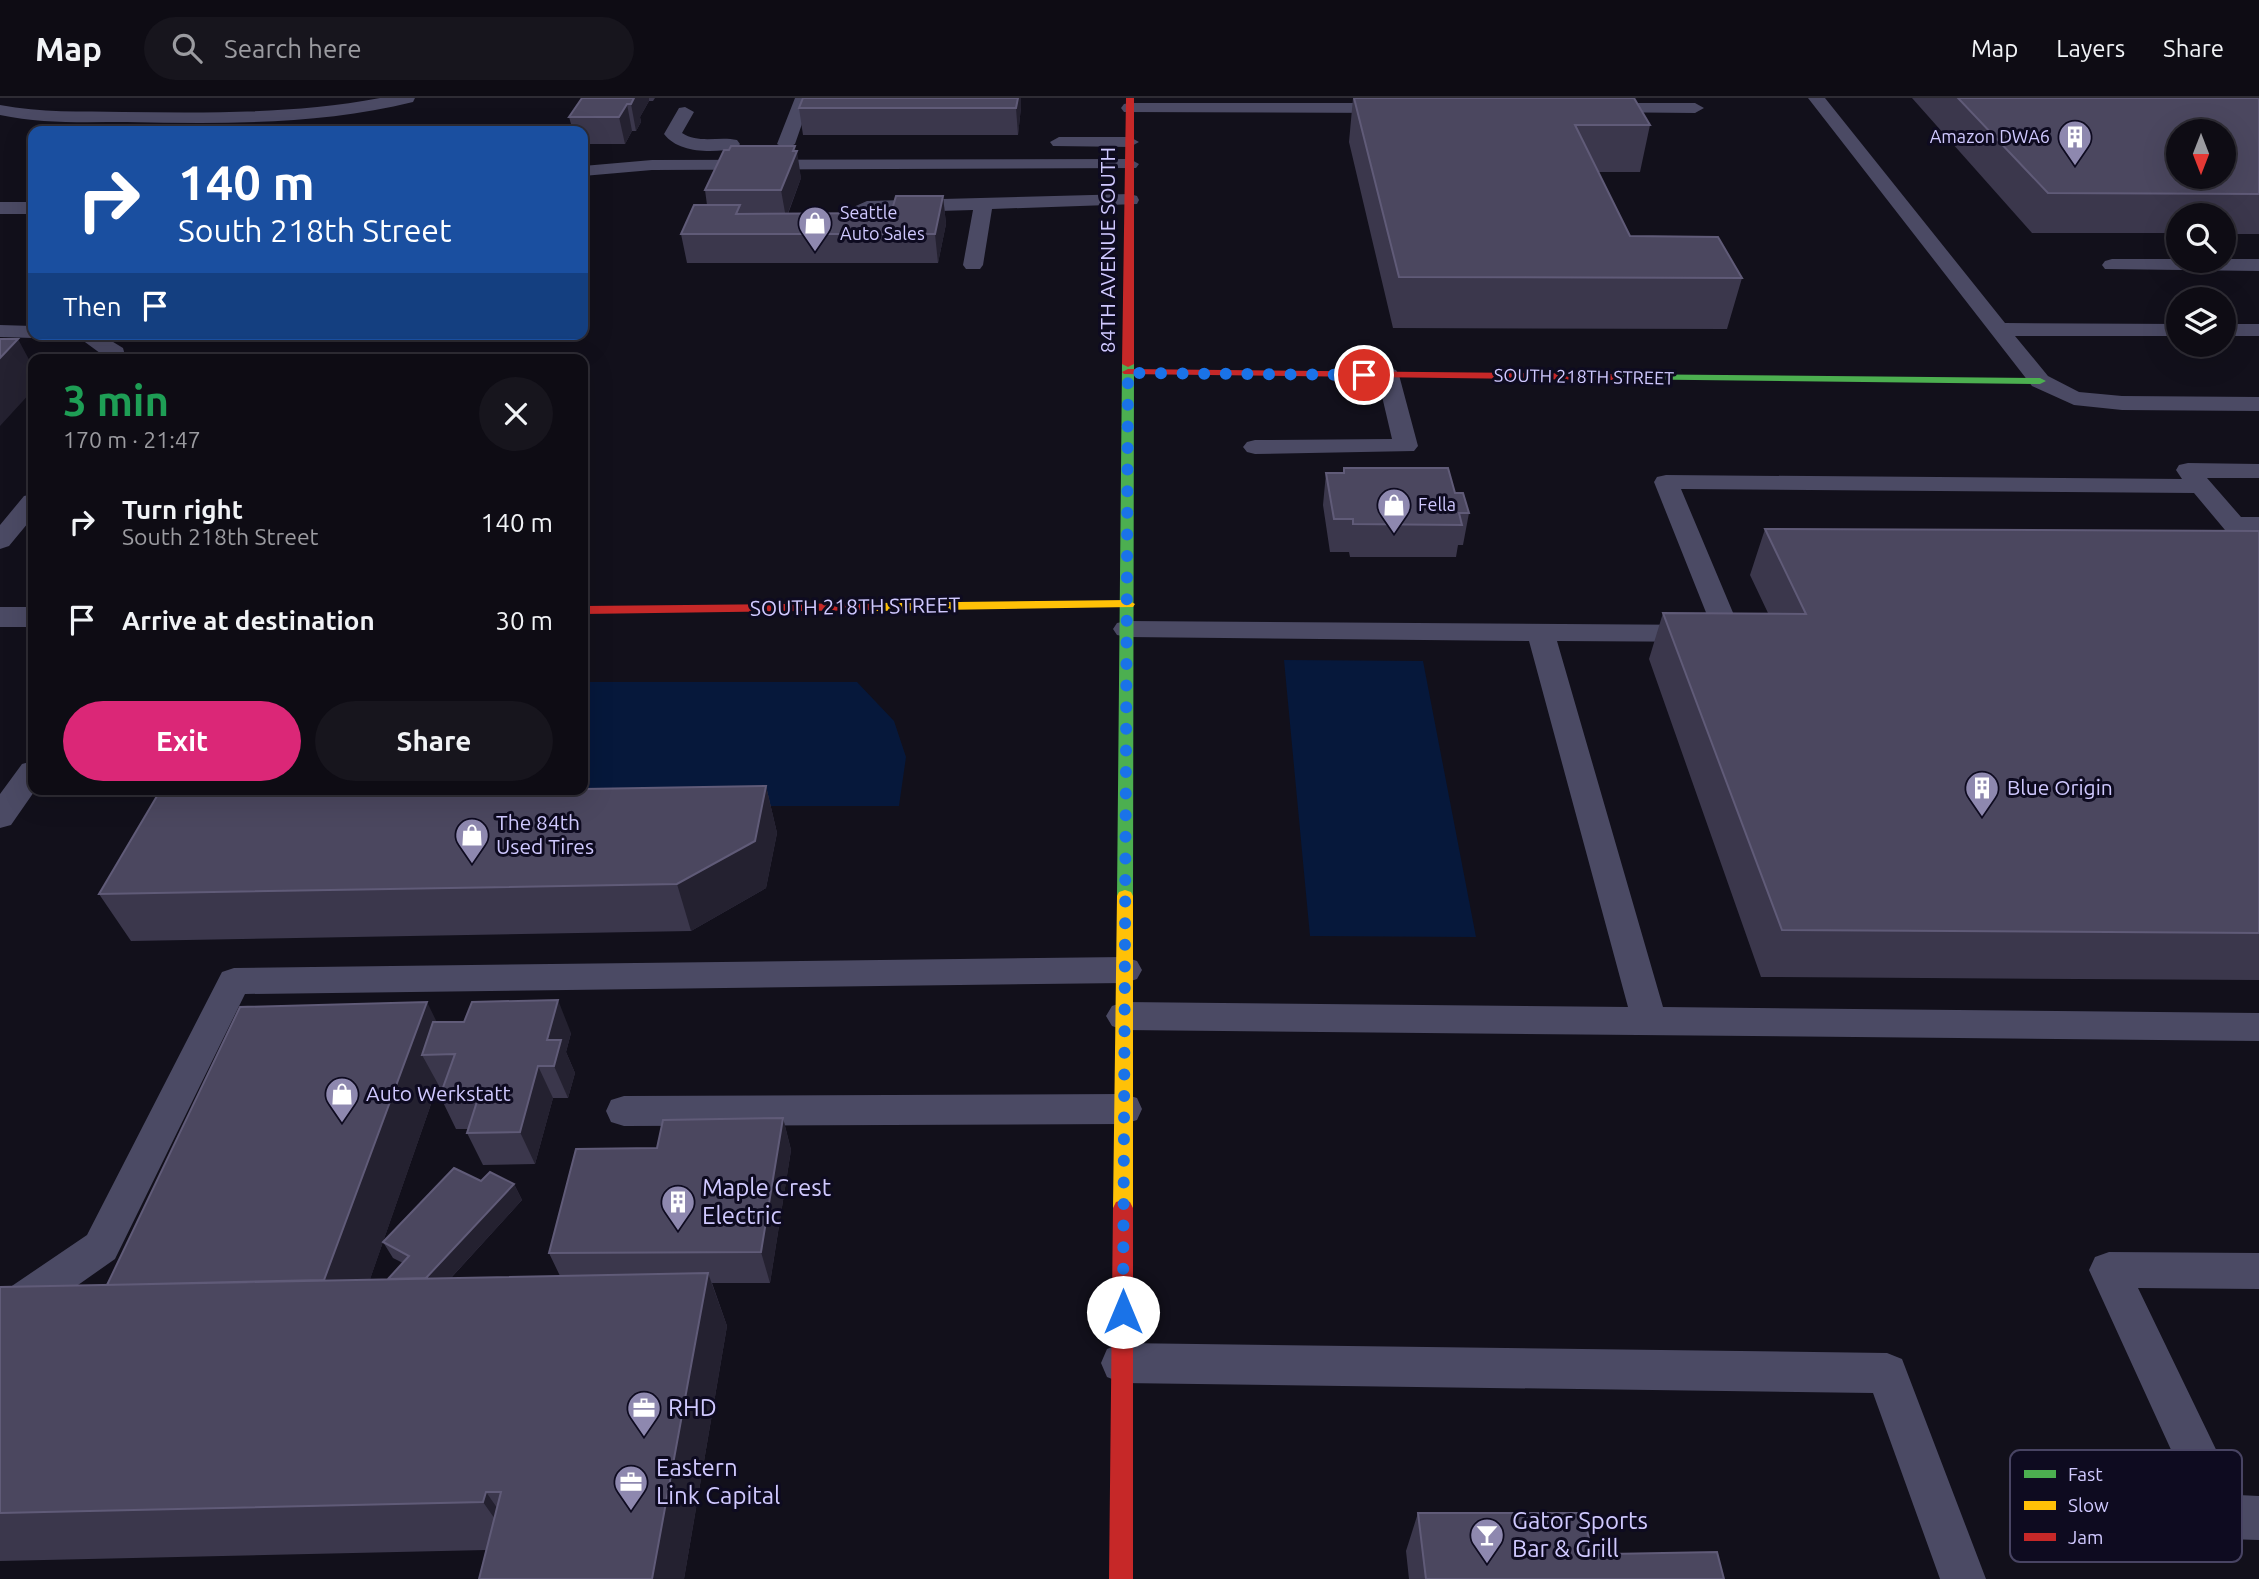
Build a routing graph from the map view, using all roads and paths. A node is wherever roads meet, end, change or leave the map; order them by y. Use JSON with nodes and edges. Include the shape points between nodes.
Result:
{"nodes":[{"id":1,"x":407,"y":98,"type":"edge"},
{"id":2,"x":803,"y":98,"type":"edge"},
{"id":3,"x":1816,"y":98,"type":"edge"},
{"id":4,"x":1130,"y":103,"type":"edge"},
{"id":5,"x":1290,"y":103,"type":"edge"},
{"id":6,"x":1692,"y":103,"type":"edge"},
{"id":7,"x":1410,"y":108,"type":"edge"},
{"id":8,"x":1586,"y":108,"type":"edge"},
{"id":9,"x":0,"y":110,"type":"edge"},
{"id":10,"x":684,"y":112,"type":"dead end"},
{"id":11,"x":1036,"y":142,"type":"dead end"},
{"id":12,"x":1130,"y":142,"type":"junction"},
{"id":13,"x":747,"y":144,"type":"edge"},
{"id":14,"x":786,"y":144,"type":"edge"},
{"id":15,"x":1130,"y":164,"type":"junction"},
{"id":16,"x":588,"y":171,"type":"edge"},
{"id":17,"x":1130,"y":200,"type":"junction"},
{"id":18,"x":982,"y":204,"type":"junction"},
{"id":19,"x":0,"y":208,"type":"edge"},
{"id":20,"x":28,"y":208,"type":"edge"},
{"id":21,"x":794,"y":223,"type":"edge"},
{"id":22,"x":973,"y":265,"type":"dead end"},
{"id":23,"x":2112,"y":265,"type":"dead end"},
{"id":24,"x":2259,"y":265,"type":"edge"},
{"id":25,"x":1999,"y":329,"type":"junction"},
{"id":26,"x":2166,"y":330,"type":"edge"},
{"id":27,"x":2236,"y":330,"type":"edge"},
{"id":28,"x":2259,"y":330,"type":"edge"},
{"id":29,"x":0,"y":331,"type":"edge"},
{"id":30,"x":28,"y":332,"type":"edge"},
{"id":31,"x":94,"y":340,"type":"edge"},
{"id":32,"x":115,"y":354,"type":"edge"},
{"id":33,"x":1128,"y":373,"type":"junction"},
{"id":34,"x":1388,"y":375,"type":"junction"},
{"id":35,"x":2040,"y":381,"type":"junction"},
{"id":36,"x":2259,"y":404,"type":"edge"},
{"id":37,"x":1255,"y":447,"type":"dead end"},
{"id":38,"x":2259,"y":471,"type":"edge"},
{"id":39,"x":2201,"y":486,"type":"junction"},
{"id":40,"x":28,"y":507,"type":"edge"},
{"id":41,"x":2259,"y":525,"type":"edge"},
{"id":42,"x":0,"y":541,"type":"edge"},
{"id":43,"x":588,"y":610,"type":"edge"},
{"id":44,"x":1127,"y":616,"type":"junction"},
{"id":45,"x":0,"y":617,"type":"edge"},
{"id":46,"x":28,"y":617,"type":"edge"},
{"id":47,"x":1541,"y":632,"type":"junction"},
{"id":48,"x":28,"y":778,"type":"edge"},
{"id":49,"x":0,"y":817,"type":"edge"},
{"id":50,"x":1125,"y":970,"type":"junction"},
{"id":51,"x":1124,"y":1016,"type":"junction"},
{"id":52,"x":1649,"y":1021,"type":"junction"},
{"id":53,"x":2259,"y":1027,"type":"edge"},
{"id":54,"x":1124,"y":1108,"type":"junction"},
{"id":55,"x":624,"y":1111,"type":"dead end"},
{"id":56,"x":2259,"y":1271,"type":"edge"},
{"id":57,"x":0,"y":1317,"type":"edge"},
{"id":58,"x":1122,"y":1363,"type":"junction"},
{"id":59,"x":2194,"y":1450,"type":"edge"},
{"id":60,"x":1121,"y":1579,"type":"edge"},
{"id":61,"x":1964,"y":1579,"type":"edge"}],
"edges":[{"from":1,"to":9,"type":"lane","via":[[315,112],[194,118],[60,117]]},
{"from":2,"to":14,"type":"lane"},
{"from":3,"to":25,"type":"lane"},
{"from":4,"to":5,"type":"lane"},
{"from":4,"to":12,"type":"main road","name":"84TH AVENUE SOUTH"},
{"from":5,"to":7,"type":"lane"},
{"from":6,"to":8,"type":"lane"},
{"from":10,"to":13,"type":"lane","via":[[673,134],[678,140]]},
{"from":11,"to":12,"type":"lane"},
{"from":12,"to":15,"type":"main road","name":"84TH AVENUE SOUTH"},
{"from":15,"to":16,"type":"lane","via":[[652,165]]},
{"from":15,"to":17,"type":"main road","name":"84TH AVENUE SOUTH"},
{"from":17,"to":18,"type":"lane"},
{"from":17,"to":33,"type":"main road","name":"84TH AVENUE SOUTH"},
{"from":18,"to":21,"type":"lane","via":[[867,207],[834,223]]},
{"from":18,"to":22,"type":"lane"},
{"from":19,"to":20,"type":"lane"},
{"from":23,"to":24,"type":"lane"},
{"from":25,"to":26,"type":"lane"},
{"from":25,"to":35,"type":"lane"},
{"from":27,"to":28,"type":"lane"},
{"from":29,"to":30,"type":"lane"},
{"from":31,"to":32,"type":"lane"},
{"from":33,"to":34,"type":"main road","name":"SOUTH 218TH STREET"},
{"from":33,"to":44,"type":"main road","name":"84TH AVENUE SOUTH"},
{"from":34,"to":35,"type":"main road","name":"SOUTH 218TH STREET"},
{"from":34,"to":37,"type":"lane","via":[[1406,446]]},
{"from":35,"to":36,"type":"lane","via":[[2074,398]]},
{"from":38,"to":39,"type":"lane","via":[[2188,470]]},
{"from":39,"to":41,"type":"lane","via":[[2234,525]]},
{"from":39,"to":47,"type":"lane","via":[[1666,482],[1728,634]]},
{"from":40,"to":42,"type":"lane"},
{"from":43,"to":44,"type":"main road","name":"SOUTH 218TH STREET"},
{"from":44,"to":47,"type":"lane"},
{"from":44,"to":50,"type":"main road","name":"84TH AVENUE SOUTH"},
{"from":45,"to":46,"type":"street"},
{"from":47,"to":52,"type":"lane"},
{"from":48,"to":49,"type":"lane"},
{"from":50,"to":51,"type":"main road","name":"84TH AVENUE SOUTH"},
{"from":50,"to":57,"type":"lane","via":[[234,981],[101,1247]]},
{"from":51,"to":52,"type":"lane"},
{"from":51,"to":54,"type":"main road","name":"84TH AVENUE SOUTH"},
{"from":52,"to":53,"type":"lane"},
{"from":54,"to":55,"type":"lane"},
{"from":54,"to":58,"type":"main road","name":"84TH AVENUE SOUTH"},
{"from":56,"to":59,"type":"lane","via":[[2109,1270]]},
{"from":58,"to":60,"type":"main road","name":"84TH AVENUE SOUTH"},
{"from":58,"to":61,"type":"lane","via":[[1887,1373]]}]}
